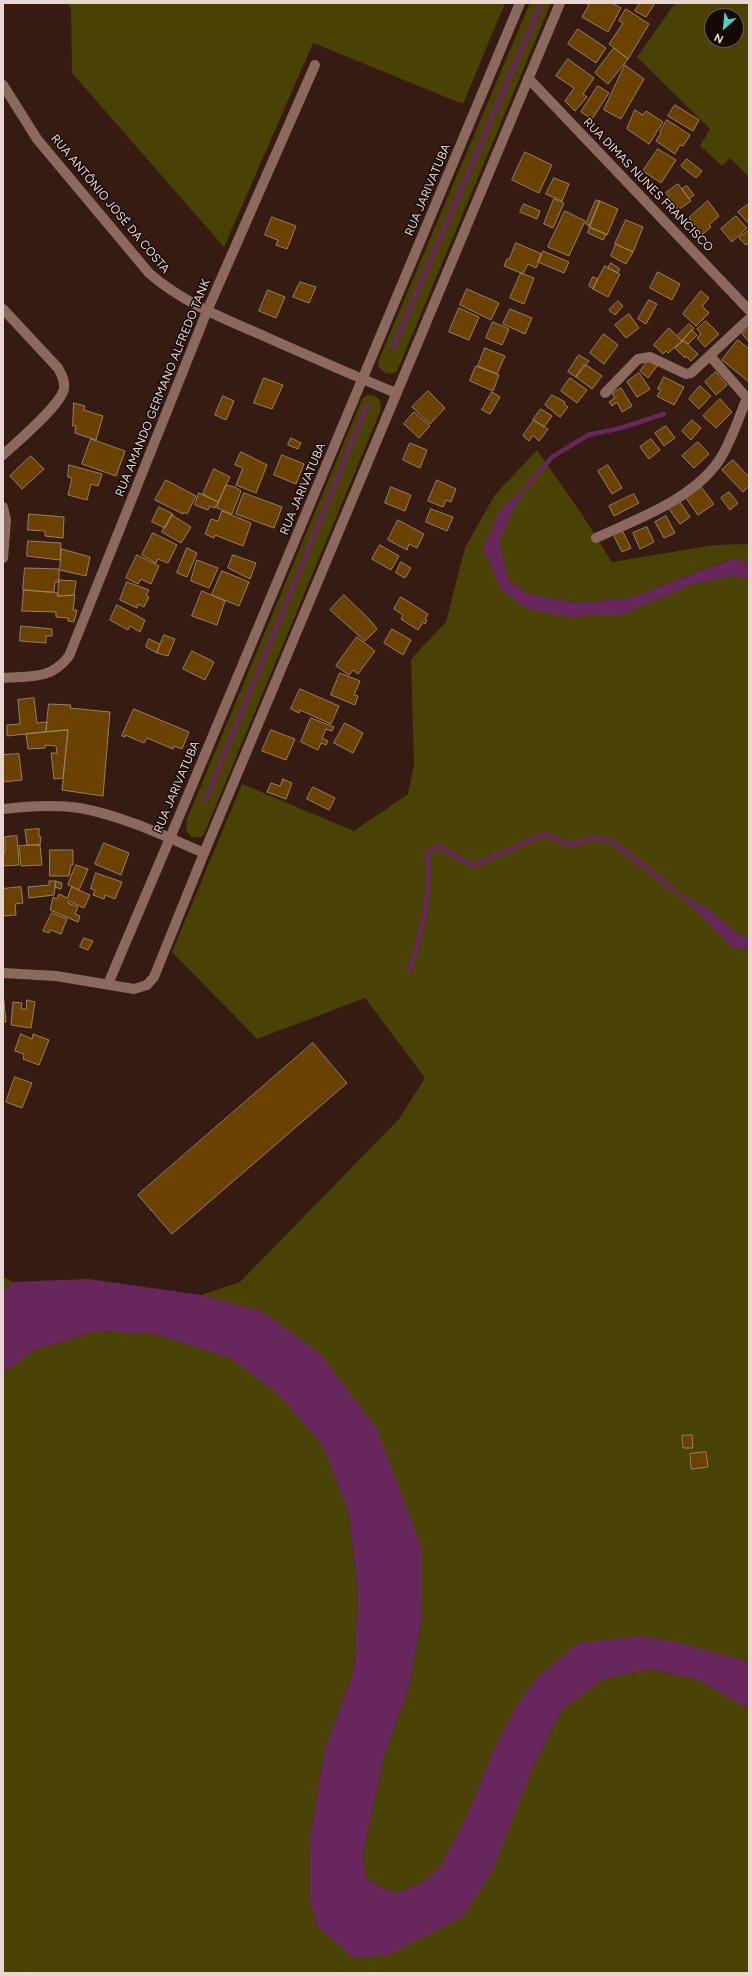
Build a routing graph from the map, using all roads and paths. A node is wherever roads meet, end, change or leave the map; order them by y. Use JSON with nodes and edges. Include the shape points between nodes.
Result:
{"nodes":[{"id":1,"x":520,"y":3,"type":"edge"},
{"id":2,"x":560,"y":3,"type":"edge"},
{"id":3,"x":315,"y":64,"type":"dead end"},
{"id":4,"x":528,"y":78,"type":"junction"},
{"id":5,"x":3,"y":84,"type":"edge"},
{"id":6,"x":3,"y":309,"type":"edge"},
{"id":7,"x":749,"y":310,"type":"edge"},
{"id":8,"x":207,"y":311,"type":"junction"},
{"id":9,"x":749,"y":319,"type":"edge"},
{"id":10,"x":711,"y":357,"type":"junction"},
{"id":11,"x":363,"y":379,"type":"junction"},
{"id":12,"x":396,"y":393,"type":"junction"},
{"id":13,"x":605,"y":393,"type":"dead end"},
{"id":14,"x":748,"y":398,"type":"edge"},
{"id":15,"x":3,"y":456,"type":"edge"},
{"id":16,"x":3,"y":507,"type":"edge"},
{"id":17,"x":596,"y":538,"type":"dead end"},
{"id":18,"x":3,"y":558,"type":"edge"},
{"id":19,"x":3,"y":678,"type":"edge"},
{"id":20,"x":3,"y":809,"type":"edge"},
{"id":21,"x":170,"y":838,"type":"junction"},
{"id":22,"x":204,"y":853,"type":"junction"},
{"id":23,"x":3,"y":973,"type":"edge"},
{"id":24,"x":108,"y":984,"type":"junction"}],
"edges":[{"from":1,"to":11,"type":"street","name":"RUA JARIVATUBA"},
{"from":2,"to":4,"type":"street"},
{"from":3,"to":8,"type":"street","name":"RUA AMANDO GERMANO ALFREDO TANK"},
{"from":4,"to":7,"type":"street","name":"RUA DIMAS NUNES FRANCISCO"},
{"from":4,"to":12,"type":"street"},
{"from":5,"to":8,"type":"street","name":"RUA ANTÔNIO JOSÉ DA COSTA","via":[[37,139],[149,273],[171,292]]},
{"from":6,"to":15,"type":"street","via":[[58,368],[64,384],[64,390],[50,410]]},
{"from":8,"to":11,"type":"street","name":"RUA ANTÔNIO JOSÉ DA COSTA"},
{"from":8,"to":19,"type":"street","name":"RUA AMANDO GERMANO ALFREDO TANK","via":[[69,656],[54,672]]},
{"from":9,"to":10,"type":"street"},
{"from":10,"to":13,"type":"street","via":[[686,374],[650,357],[638,359]]},
{"from":10,"to":14,"type":"street"},
{"from":11,"to":12,"type":"street","name":"RUA ANTÔNIO JOSÉ DA COSTA"},
{"from":11,"to":21,"type":"street","name":"RUA JARIVATUBA"},
{"from":12,"to":22,"type":"street"},
{"from":14,"to":17,"type":"street","via":[[724,451],[707,474],[660,509]]},
{"from":16,"to":18,"type":"street","via":[[6,520]]},
{"from":20,"to":21,"type":"street","via":[[55,806],[80,808]]},
{"from":21,"to":22,"type":"street"},
{"from":21,"to":24,"type":"street","name":"RUA JARIVATUBA"},
{"from":22,"to":24,"type":"street","via":[[154,977],[148,985],[140,989]]},
{"from":23,"to":24,"type":"street","via":[[42,974]]}]}
